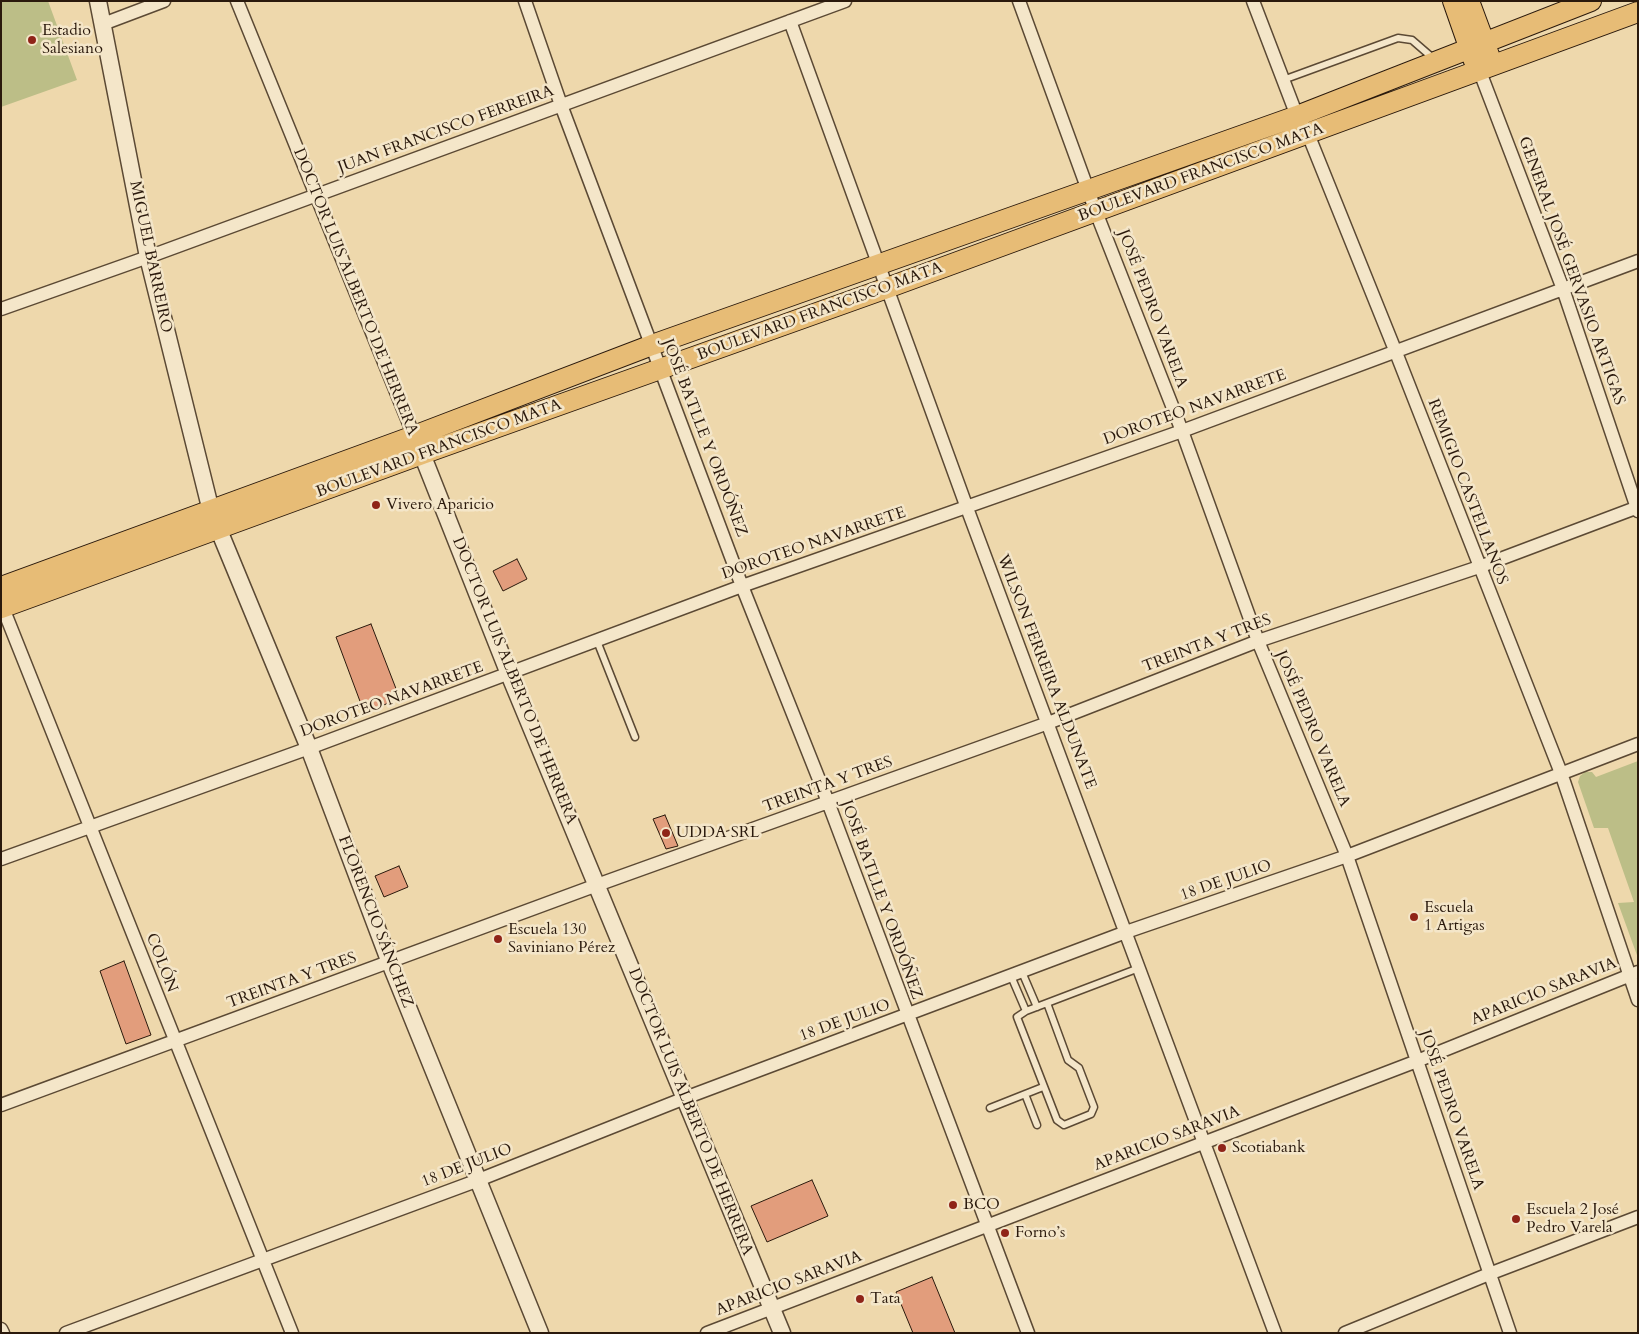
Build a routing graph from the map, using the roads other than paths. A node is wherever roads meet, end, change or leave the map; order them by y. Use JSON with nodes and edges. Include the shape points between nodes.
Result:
{"nodes":[{"id":1,"x":98,"y":1,"type":"edge"},
{"id":2,"x":164,"y":1,"type":"edge"},
{"id":3,"x":237,"y":1,"type":"edge"},
{"id":4,"x":525,"y":1,"type":"edge"},
{"id":5,"x":845,"y":1,"type":"edge"},
{"id":6,"x":1019,"y":1,"type":"edge"},
{"id":7,"x":1253,"y":1,"type":"edge"},
{"id":8,"x":1454,"y":1,"type":"edge"},
{"id":9,"x":1469,"y":1,"type":"edge"},
{"id":10,"x":1591,"y":1,"type":"edge"},
{"id":11,"x":817,"y":6,"type":"edge"},
{"id":12,"x":1638,"y":12,"type":"edge"},
{"id":13,"x":790,"y":21,"type":"junction"},
{"id":14,"x":103,"y":24,"type":"junction"},
{"id":15,"x":1476,"y":46,"type":"junction"},
{"id":16,"x":1437,"y":62,"type":"junction"},
{"id":17,"x":1487,"y":69,"type":"junction"},
{"id":18,"x":1284,"y":80,"type":"junction"},
{"id":19,"x":561,"y":105,"type":"junction"},
{"id":20,"x":1297,"y":116,"type":"junction"},
{"id":21,"x":1308,"y":134,"type":"junction"},
{"id":22,"x":1088,"y":189,"type":"junction"},
{"id":23,"x":316,"y":195,"type":"junction"},
{"id":24,"x":1096,"y":212,"type":"junction"},
{"id":25,"x":148,"y":257,"type":"junction"},
{"id":26,"x":1638,"y":261,"type":"edge"},
{"id":27,"x":879,"y":266,"type":"junction"},
{"id":28,"x":886,"y":288,"type":"junction"},
{"id":29,"x":1563,"y":289,"type":"junction"},
{"id":30,"x":1,"y":309,"type":"edge"},
{"id":31,"x":652,"y":345,"type":"junction"},
{"id":32,"x":1395,"y":350,"type":"junction"},
{"id":33,"x":661,"y":370,"type":"junction"},
{"id":34,"x":1182,"y":431,"type":"junction"},
{"id":35,"x":414,"y":436,"type":"junction"},
{"id":36,"x":422,"y":454,"type":"junction"},
{"id":37,"x":968,"y":508,"type":"junction"},
{"id":38,"x":1637,"y":509,"type":"edge"},
{"id":39,"x":211,"y":511,"type":"junction"},
{"id":40,"x":218,"y":530,"type":"junction"},
{"id":41,"x":1478,"y":567,"type":"junction"},
{"id":42,"x":742,"y":586,"type":"junction"},
{"id":43,"x":1,"y":587,"type":"edge"},
{"id":44,"x":2,"y":606,"type":"edge"},
{"id":45,"x":597,"y":641,"type":"junction"},
{"id":46,"x":1258,"y":641,"type":"junction"},
{"id":47,"x":509,"y":674,"type":"junction"},
{"id":48,"x":1048,"y":723,"type":"junction"},
{"id":49,"x":635,"y":737,"type":"dead end"},
{"id":50,"x":1638,"y":744,"type":"edge"},
{"id":51,"x":309,"y":748,"type":"junction"},
{"id":52,"x":1561,"y":773,"type":"junction"},
{"id":53,"x":828,"y":802,"type":"junction"},
{"id":54,"x":90,"y":826,"type":"junction"},
{"id":55,"x":1347,"y":856,"type":"junction"},
{"id":56,"x":1,"y":859,"type":"edge"},
{"id":57,"x":597,"y":886,"type":"junction"},
{"id":58,"x":1126,"y":932,"type":"junction"},
{"id":59,"x":390,"y":963,"type":"junction"},
{"id":60,"x":1140,"y":968,"type":"junction"},
{"id":61,"x":1634,"y":973,"type":"edge"},
{"id":62,"x":1016,"y":974,"type":"junction"},
{"id":63,"x":1638,"y":1000,"type":"edge"},
{"id":64,"x":1047,"y":1003,"type":"junction"},
{"id":65,"x":1037,"y":1007,"type":"junction"},
{"id":66,"x":1026,"y":1011,"type":"junction"},
{"id":67,"x":907,"y":1016,"type":"junction"},
{"id":68,"x":174,"y":1041,"type":"junction"},
{"id":69,"x":1417,"y":1061,"type":"junction"},
{"id":70,"x":1043,"y":1087,"type":"junction"},
{"id":71,"x":1025,"y":1094,"type":"junction"},
{"id":72,"x":685,"y":1098,"type":"junction"},
{"id":73,"x":1,"y":1105,"type":"edge"},
{"id":74,"x":990,"y":1108,"type":"dead end"},
{"id":75,"x":1037,"y":1125,"type":"dead end"},
{"id":76,"x":1204,"y":1142,"type":"junction"},
{"id":77,"x":476,"y":1181,"type":"junction"},
{"id":78,"x":1638,"y":1217,"type":"edge"},
{"id":79,"x":987,"y":1225,"type":"junction"},
{"id":80,"x":262,"y":1259,"type":"junction"},
{"id":81,"x":1489,"y":1274,"type":"junction"},
{"id":82,"x":771,"y":1308,"type":"junction"},
{"id":83,"x":1,"y":1329,"type":"edge"},
{"id":84,"x":3,"y":1333,"type":"edge"},
{"id":85,"x":66,"y":1333,"type":"edge"},
{"id":86,"x":292,"y":1333,"type":"edge"},
{"id":87,"x":540,"y":1333,"type":"edge"},
{"id":88,"x":706,"y":1333,"type":"edge"},
{"id":89,"x":782,"y":1333,"type":"edge"},
{"id":90,"x":1028,"y":1333,"type":"edge"},
{"id":91,"x":1275,"y":1333,"type":"edge"},
{"id":92,"x":1345,"y":1333,"type":"edge"},
{"id":93,"x":1510,"y":1333,"type":"edge"}],
"edges":[{"from":1,"to":14,"type":"street","name":"MIGUEL BARREIRO"},
{"from":2,"to":14,"type":"street"},
{"from":3,"to":23,"type":"street","name":"DOCTOR LUIS ALBERTO DE HERRERA"},
{"from":4,"to":19,"type":"street","name":"JOSÉ BATLLE Y ORDÓÑEZ"},
{"from":5,"to":11,"type":"street","name":"JUAN FRANCISCO FERREIRA"},
{"from":6,"to":22,"type":"street","name":"JOSÉ PEDRO VARELA"},
{"from":7,"to":18,"type":"street","name":"REMIGIO CASTELLANOS"},
{"from":8,"to":15,"type":"main road"},
{"from":9,"to":15,"type":"main road"},
{"from":10,"to":15,"type":"main road","name":"BOULEVARD FRANCISCO MATA"},
{"from":11,"to":13,"type":"street","name":"JUAN FRANCISCO FERREIRA"},
{"from":12,"to":17,"type":"main road","name":"BOULEVARD FRANCISCO MATA"},
{"from":13,"to":19,"type":"street","name":"JUAN FRANCISCO FERREIRA"},
{"from":13,"to":27,"type":"street","name":"WILSON FERREIRA ALDUNATE"},
{"from":14,"to":25,"type":"street","name":"MIGUEL BARREIRO"},
{"from":15,"to":16,"type":"main road","name":"BOULEVARD FRANCISCO MATA"},
{"from":15,"to":17,"type":"main road"},
{"from":16,"to":18,"type":"lane","via":[[1412,40],[1398,38]]},
{"from":16,"to":20,"type":"main road","name":"BOULEVARD FRANCISCO MATA"},
{"from":17,"to":21,"type":"main road","name":"BOULEVARD FRANCISCO MATA"},
{"from":17,"to":29,"type":"street","name":"GENERAL JOSÉ GERVASIO ARTIGAS"},
{"from":18,"to":20,"type":"street","name":"REMIGIO CASTELLANOS"},
{"from":19,"to":23,"type":"street","name":"JUAN FRANCISCO FERREIRA"},
{"from":19,"to":31,"type":"street","name":"JOSÉ BATLLE Y ORDÓÑEZ"},
{"from":20,"to":21,"type":"street","name":"REMIGIO CASTELLANOS"},
{"from":20,"to":22,"type":"main road","name":"BOULEVARD FRANCISCO MATA"},
{"from":21,"to":24,"type":"main road","name":"BOULEVARD FRANCISCO MATA"},
{"from":21,"to":32,"type":"street","name":"REMIGIO CASTELLANOS"},
{"from":22,"to":24,"type":"street","name":"JOSÉ PEDRO VARELA"},
{"from":22,"to":27,"type":"main road","name":"BOULEVARD FRANCISCO MATA"},
{"from":23,"to":25,"type":"street","name":"JUAN FRANCISCO FERREIRA"},
{"from":23,"to":35,"type":"street","name":"DOCTOR LUIS ALBERTO DE HERRERA"},
{"from":24,"to":28,"type":"main road","name":"BOULEVARD FRANCISCO MATA"},
{"from":24,"to":34,"type":"street","name":"JOSÉ PEDRO VARELA"},
{"from":25,"to":30,"type":"street","name":"JUAN FRANCISCO FERREIRA"},
{"from":25,"to":39,"type":"street","name":"MIGUEL BARREIRO"},
{"from":26,"to":29,"type":"street","name":"DOROTEO NAVARRETE"},
{"from":27,"to":28,"type":"street","name":"WILSON FERREIRA ALDUNATE"},
{"from":27,"to":31,"type":"main road","name":"BOULEVARD FRANCISCO MATA"},
{"from":28,"to":33,"type":"main road","name":"BOULEVARD FRANCISCO MATA"},
{"from":28,"to":37,"type":"street","name":"WILSON FERREIRA ALDUNATE"},
{"from":29,"to":32,"type":"street","name":"DOROTEO NAVARRETE"},
{"from":29,"to":38,"type":"street","name":"GENERAL JOSÉ GERVASIO ARTIGAS"},
{"from":31,"to":33,"type":"street","name":"JOSÉ BATLLE Y ORDÓÑEZ"},
{"from":31,"to":35,"type":"main road","name":"BOULEVARD FRANCISCO MATA"},
{"from":32,"to":34,"type":"street","name":"DOROTEO NAVARRETE"},
{"from":32,"to":41,"type":"street","name":"REMIGIO CASTELLANOS"},
{"from":33,"to":36,"type":"main road","name":"BOULEVARD FRANCISCO MATA"},
{"from":33,"to":42,"type":"street","name":"JOSÉ BATLLE Y ORDÓÑEZ"},
{"from":34,"to":37,"type":"street","name":"DOROTEO NAVARRETE"},
{"from":34,"to":46,"type":"street","name":"JOSÉ PEDRO VARELA"},
{"from":35,"to":36,"type":"street","name":"DOCTOR LUIS ALBERTO DE HERRERA"},
{"from":35,"to":39,"type":"main road","name":"BOULEVARD FRANCISCO MATA"},
{"from":36,"to":40,"type":"main road","name":"BOULEVARD FRANCISCO MATA"},
{"from":36,"to":47,"type":"street","name":"DOCTOR LUIS ALBERTO DE HERRERA"},
{"from":37,"to":42,"type":"street","name":"DOROTEO NAVARRETE"},
{"from":37,"to":48,"type":"street","name":"WILSON FERREIRA ALDUNATE"},
{"from":38,"to":41,"type":"street","name":"TREINTA Y TRES"},
{"from":39,"to":40,"type":"street","name":"FLORENCIO SÁNCHEZ"},
{"from":39,"to":43,"type":"main road","name":"BOULEVARD FRANCISCO MATA"},
{"from":40,"to":44,"type":"main road","name":"BOULEVARD FRANCISCO MATA"},
{"from":40,"to":51,"type":"street","name":"FLORENCIO SÁNCHEZ"},
{"from":41,"to":46,"type":"street","name":"TREINTA Y TRES"},
{"from":41,"to":52,"type":"street","name":"REMIGIO CASTELLANOS"},
{"from":42,"to":45,"type":"street","name":"DOROTEO NAVARRETE"},
{"from":42,"to":53,"type":"street","name":"JOSÉ BATLLE Y ORDÓÑEZ"},
{"from":44,"to":54,"type":"street","name":"COLÓN"},
{"from":45,"to":47,"type":"street","name":"DOROTEO NAVARRETE"},
{"from":45,"to":49,"type":"lane"},
{"from":46,"to":48,"type":"street","name":"TREINTA Y TRES"},
{"from":46,"to":55,"type":"street","name":"JOSÉ PEDRO VARELA"},
{"from":47,"to":51,"type":"street","name":"DOROTEO NAVARRETE"},
{"from":47,"to":57,"type":"street","name":"DOCTOR LUIS ALBERTO DE HERRERA"},
{"from":48,"to":53,"type":"street","name":"TREINTA Y TRES"},
{"from":48,"to":58,"type":"street","name":"WILSON FERREIRA ALDUNATE"},
{"from":50,"to":52,"type":"street","name":"18 DE JULIO"},
{"from":51,"to":54,"type":"street","name":"DOROTEO NAVARRETE"},
{"from":51,"to":59,"type":"street","name":"FLORENCIO SÁNCHEZ"},
{"from":52,"to":55,"type":"street","name":"18 DE JULIO"},
{"from":52,"to":61,"type":"street","name":"REMIGIO CASTELLANOS"},
{"from":53,"to":57,"type":"street","name":"TREINTA Y TRES"},
{"from":53,"to":67,"type":"street","name":"JOSÉ BATLLE Y ORDÓÑEZ"},
{"from":54,"to":56,"type":"street","name":"DOROTEO NAVARRETE"},
{"from":54,"to":68,"type":"street","name":"COLÓN"},
{"from":55,"to":58,"type":"street","name":"18 DE JULIO"},
{"from":55,"to":69,"type":"street","name":"JOSÉ PEDRO VARELA"},
{"from":57,"to":59,"type":"street","name":"TREINTA Y TRES"},
{"from":57,"to":72,"type":"street","name":"DOCTOR LUIS ALBERTO DE HERRERA"},
{"from":58,"to":60,"type":"street","name":"WILSON FERREIRA ALDUNATE"},
{"from":58,"to":62,"type":"street","name":"18 DE JULIO"},
{"from":59,"to":68,"type":"street","name":"TREINTA Y TRES"},
{"from":59,"to":77,"type":"street","name":"FLORENCIO SÁNCHEZ"},
{"from":60,"to":64,"type":"lane"},
{"from":60,"to":76,"type":"street","name":"WILSON FERREIRA ALDUNATE"},
{"from":61,"to":63,"type":"street","name":"REMIGIO CASTELLANOS"},
{"from":61,"to":69,"type":"street","name":"APARICIO SARAVIA"},
{"from":62,"to":65,"type":"lane"},
{"from":62,"to":66,"type":"lane"},
{"from":62,"to":67,"type":"street","name":"18 DE JULIO"},
{"from":64,"to":65,"type":"lane"},
{"from":64,"to":70,"type":"lane","via":[[1068,1060],[1079,1068],[1094,1111],[1060,1124]]},
{"from":65,"to":66,"type":"lane"},
{"from":66,"to":70,"type":"lane","via":[[1017,1017]]},
{"from":67,"to":72,"type":"street","name":"18 DE JULIO"},
{"from":67,"to":79,"type":"street","name":"JOSÉ BATLLE Y ORDÓÑEZ"},
{"from":68,"to":73,"type":"street","name":"TREINTA Y TRES"},
{"from":68,"to":80,"type":"street","name":"COLÓN"},
{"from":69,"to":76,"type":"street","name":"APARICIO SARAVIA"},
{"from":69,"to":81,"type":"street","name":"JOSÉ PEDRO VARELA"},
{"from":70,"to":71,"type":"lane"},
{"from":71,"to":74,"type":"lane"},
{"from":71,"to":75,"type":"lane"},
{"from":72,"to":77,"type":"street","name":"18 DE JULIO"},
{"from":72,"to":82,"type":"street","name":"DOCTOR LUIS ALBERTO DE HERRERA"},
{"from":76,"to":79,"type":"street","name":"APARICIO SARAVIA"},
{"from":76,"to":91,"type":"street","name":"WILSON FERREIRA ALDUNATE"},
{"from":77,"to":80,"type":"street","name":"18 DE JULIO"},
{"from":77,"to":87,"type":"street","name":"FLORENCIO SÁNCHEZ"},
{"from":78,"to":81,"type":"street"},
{"from":79,"to":82,"type":"street","name":"APARICIO SARAVIA"},
{"from":79,"to":90,"type":"street","name":"JOSÉ BATLLE Y ORDÓÑEZ"},
{"from":80,"to":85,"type":"street","name":"18 DE JULIO"},
{"from":80,"to":86,"type":"street","name":"COLÓN"},
{"from":81,"to":92,"type":"street"},
{"from":81,"to":93,"type":"street","name":"JOSÉ PEDRO VARELA"},
{"from":82,"to":88,"type":"street","name":"APARICIO SARAVIA"},
{"from":82,"to":89,"type":"street","name":"DOCTOR LUIS ALBERTO DE HERRERA"},
{"from":83,"to":84,"type":"street"}]}
